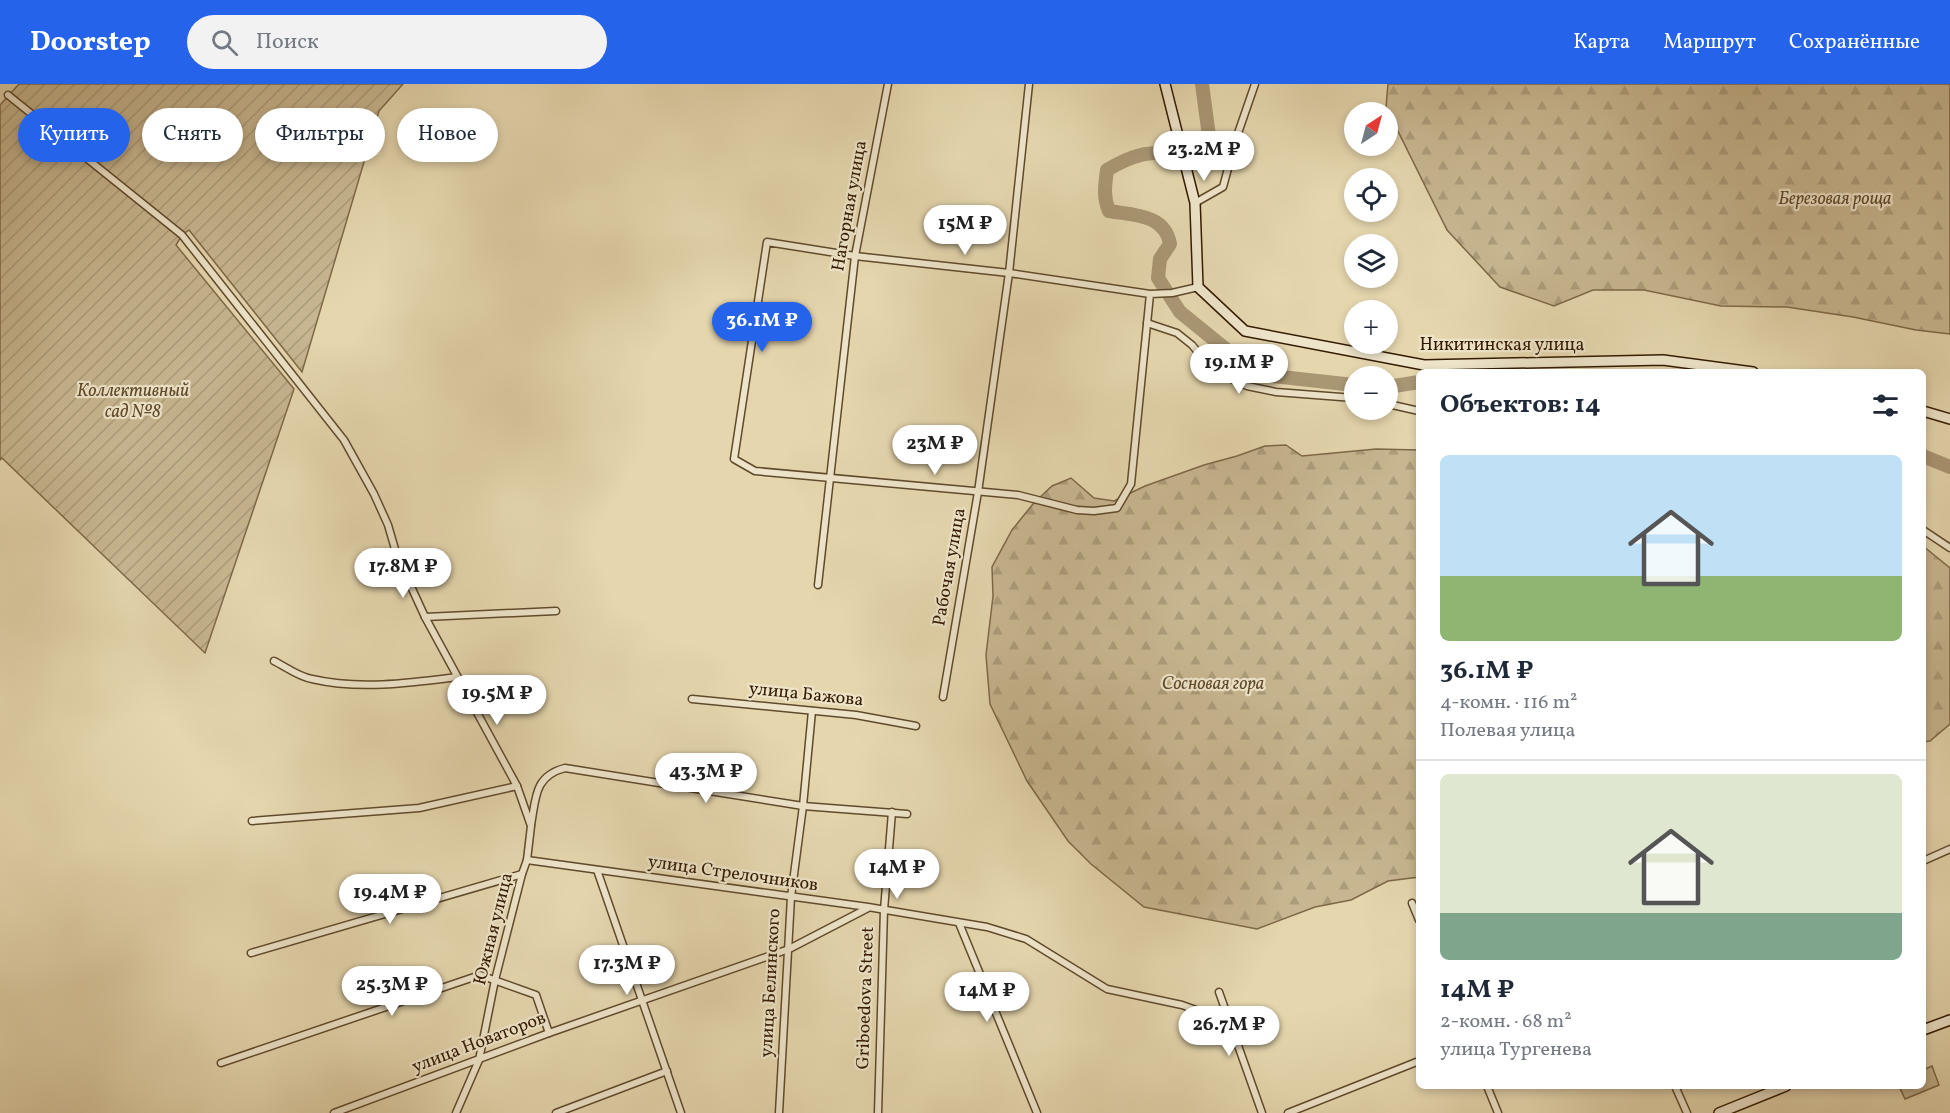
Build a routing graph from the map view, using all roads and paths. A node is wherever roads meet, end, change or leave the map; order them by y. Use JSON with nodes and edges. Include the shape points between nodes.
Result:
{"nodes":[{"id":1,"x":888,"y":84,"type":"edge"},
{"id":2,"x":1029,"y":84,"type":"edge"},
{"id":3,"x":1165,"y":84,"type":"edge"},
{"id":4,"x":1256,"y":84,"type":"edge"},
{"id":5,"x":9,"y":95,"type":"dead end"},
{"id":6,"x":1195,"y":203,"type":"junction"},
{"id":7,"x":855,"y":256,"type":"junction"},
{"id":8,"x":1009,"y":273,"type":"junction"},
{"id":9,"x":1198,"y":287,"type":"junction"},
{"id":10,"x":1150,"y":294,"type":"junction"},
{"id":11,"x":1147,"y":323,"type":"junction"},
{"id":12,"x":1730,"y":369,"type":"edge"},
{"id":13,"x":1344,"y":397,"type":"edge"},
{"id":14,"x":1398,"y":406,"type":"edge"},
{"id":15,"x":1416,"y":410,"type":"edge"},
{"id":16,"x":1926,"y":412,"type":"edge"},
{"id":17,"x":1950,"y":418,"type":"edge"},
{"id":18,"x":830,"y":478,"type":"junction"},
{"id":19,"x":978,"y":492,"type":"junction"},
{"id":20,"x":1926,"y":532,"type":"edge"},
{"id":21,"x":1950,"y":548,"type":"edge"},
{"id":22,"x":818,"y":585,"type":"dead end"},
{"id":23,"x":556,"y":611,"type":"dead end"},
{"id":24,"x":425,"y":617,"type":"junction"},
{"id":25,"x":274,"y":661,"type":"dead end"},
{"id":26,"x":457,"y":677,"type":"junction"},
{"id":27,"x":943,"y":697,"type":"dead end"},
{"id":28,"x":692,"y":699,"type":"dead end"},
{"id":29,"x":812,"y":711,"type":"junction"},
{"id":30,"x":916,"y":726,"type":"dead end"},
{"id":31,"x":517,"y":786,"type":"junction"},
{"id":32,"x":802,"y":806,"type":"junction"},
{"id":33,"x":892,"y":812,"type":"junction"},
{"id":34,"x":906,"y":814,"type":"dead end"},
{"id":35,"x":252,"y":821,"type":"dead end"},
{"id":36,"x":531,"y":826,"type":"junction"},
{"id":37,"x":1950,"y":849,"type":"edge"},
{"id":38,"x":527,"y":860,"type":"junction"},
{"id":39,"x":1926,"y":860,"type":"edge"},
{"id":40,"x":597,"y":870,"type":"junction"},
{"id":41,"x":522,"y":874,"type":"junction"},
{"id":42,"x":791,"y":897,"type":"junction"},
{"id":43,"x":1412,"y":903,"type":"dead end"},
{"id":44,"x":868,"y":907,"type":"junction"},
{"id":45,"x":884,"y":910,"type":"junction"},
{"id":46,"x":1416,"y":913,"type":"edge"},
{"id":47,"x":958,"y":923,"type":"junction"},
{"id":48,"x":789,"y":949,"type":"junction"},
{"id":49,"x":251,"y":953,"type":"dead end"},
{"id":50,"x":495,"y":980,"type":"junction"},
{"id":51,"x":1219,"y":992,"type":"dead end"},
{"id":52,"x":641,"y":1000,"type":"junction"},
{"id":53,"x":1950,"y":1020,"type":"edge"},
{"id":54,"x":1926,"y":1029,"type":"edge"},
{"id":55,"x":1233,"y":1032,"type":"junction"},
{"id":56,"x":549,"y":1033,"type":"junction"},
{"id":57,"x":479,"y":1060,"type":"junction"},
{"id":58,"x":1416,"y":1061,"type":"edge"},
{"id":59,"x":221,"y":1063,"type":"dead end"},
{"id":60,"x":667,"y":1071,"type":"junction"},
{"id":61,"x":1488,"y":1089,"type":"edge"},
{"id":62,"x":1676,"y":1089,"type":"edge"},
{"id":63,"x":1779,"y":1089,"type":"edge"},
{"id":64,"x":334,"y":1113,"type":"edge"},
{"id":65,"x":456,"y":1113,"type":"edge"},
{"id":66,"x":556,"y":1113,"type":"edge"},
{"id":67,"x":681,"y":1113,"type":"edge"},
{"id":68,"x":779,"y":1113,"type":"edge"},
{"id":69,"x":878,"y":1113,"type":"edge"},
{"id":70,"x":1037,"y":1113,"type":"edge"},
{"id":71,"x":1262,"y":1113,"type":"edge"},
{"id":72,"x":1288,"y":1113,"type":"edge"},
{"id":73,"x":1498,"y":1113,"type":"edge"},
{"id":74,"x":1687,"y":1113,"type":"edge"},
{"id":75,"x":1719,"y":1113,"type":"edge"}],
"edges":[{"from":1,"to":7,"type":"street","name":"Нагорная улица"},
{"from":2,"to":8,"type":"street","name":"Рабочая улица"},
{"from":3,"to":6,"type":"street"},
{"from":4,"to":6,"type":"street","via":[[1223,187]]},
{"from":5,"to":24,"type":"street","name":"Южная улица","via":[[182,235],[344,440],[388,525],[397,556]]},
{"from":6,"to":9,"type":"street"},
{"from":7,"to":8,"type":"street"},
{"from":7,"to":18,"type":"street","name":"Нагорная улица"},
{"from":7,"to":18,"type":"street","via":[[767,242],[734,459],[755,471]]},
{"from":8,"to":10,"type":"street"},
{"from":8,"to":19,"type":"street","name":"Рабочая улица"},
{"from":9,"to":10,"type":"street"},
{"from":9,"to":12,"type":"street","name":"Никитинская улица","via":[[1245,332],[1424,365],[1663,360]]},
{"from":10,"to":11,"type":"street"},
{"from":11,"to":13,"type":"street","via":[[1177,333],[1206,362],[1247,386]]},
{"from":11,"to":19,"type":"street","via":[[1131,484],[1117,508],[1077,510],[1018,495]]},
{"from":14,"to":15,"type":"street"},
{"from":16,"to":17,"type":"street"},
{"from":18,"to":19,"type":"street"},
{"from":18,"to":22,"type":"street","name":"Нагорная улица"},
{"from":19,"to":27,"type":"street","name":"Рабочая улица"},
{"from":20,"to":21,"type":"street"},
{"from":23,"to":24,"type":"street"},
{"from":24,"to":26,"type":"street","name":"Южная улица"},
{"from":25,"to":26,"type":"street","via":[[310,679],[344,683],[390,684]]},
{"from":26,"to":31,"type":"street","name":"Южная улица"},
{"from":28,"to":29,"type":"street","name":"улица Бажова"},
{"from":29,"to":30,"type":"street","name":"улица Бажова"},
{"from":29,"to":32,"type":"street","name":"улица Белинского"},
{"from":31,"to":35,"type":"street","via":[[419,808]]},
{"from":31,"to":36,"type":"street","name":"Южная улица"},
{"from":32,"to":33,"type":"street"},
{"from":32,"to":36,"type":"street","via":[[565,768],[553,771],[539,786]]},
{"from":32,"to":42,"type":"street","name":"улица Белинского"},
{"from":33,"to":34,"type":"street"},
{"from":33,"to":45,"type":"street","name":"Griboedova Street"},
{"from":36,"to":38,"type":"street","name":"Южная улица"},
{"from":37,"to":39,"type":"street"},
{"from":38,"to":40,"type":"street","name":"улица Стрелочников"},
{"from":38,"to":41,"type":"street","name":"Южная улица"},
{"from":40,"to":42,"type":"street","name":"улица Стрелочников"},
{"from":40,"to":52,"type":"street"},
{"from":41,"to":49,"type":"street"},
{"from":41,"to":50,"type":"street","name":"Южная улица"},
{"from":42,"to":44,"type":"street","name":"улица Стрелочников"},
{"from":42,"to":48,"type":"street","name":"улица Белинского"},
{"from":43,"to":46,"type":"street"},
{"from":44,"to":45,"type":"street","name":"улица Стрелочников"},
{"from":44,"to":48,"type":"street","name":"улица Новаторов"},
{"from":45,"to":47,"type":"street","name":"улица Стрелочников"},
{"from":45,"to":69,"type":"street","name":"Griboedova Street"},
{"from":47,"to":55,"type":"street","name":"улица Стрелочников","via":[[1026,939],[1107,989],[1182,1005],[1210,1015]]},
{"from":47,"to":70,"type":"street"},
{"from":48,"to":52,"type":"street","name":"улица Новаторов"},
{"from":48,"to":68,"type":"street","name":"улица Белинского"},
{"from":50,"to":56,"type":"street","via":[[536,995]]},
{"from":50,"to":57,"type":"street","name":"Южная улица"},
{"from":50,"to":59,"type":"street","via":[[480,975]]},
{"from":51,"to":55,"type":"street"},
{"from":52,"to":56,"type":"street","name":"улица Новаторов"},
{"from":52,"to":60,"type":"street"},
{"from":53,"to":54,"type":"street"},
{"from":55,"to":71,"type":"street"},
{"from":56,"to":57,"type":"street","name":"улица Новаторов"},
{"from":57,"to":64,"type":"street","name":"улица Новаторов"},
{"from":57,"to":65,"type":"street","name":"Южная улица"},
{"from":58,"to":72,"type":"street"},
{"from":60,"to":66,"type":"street"},
{"from":60,"to":67,"type":"street"},
{"from":61,"to":73,"type":"street"},
{"from":62,"to":74,"type":"street"},
{"from":63,"to":75,"type":"street"}]}
